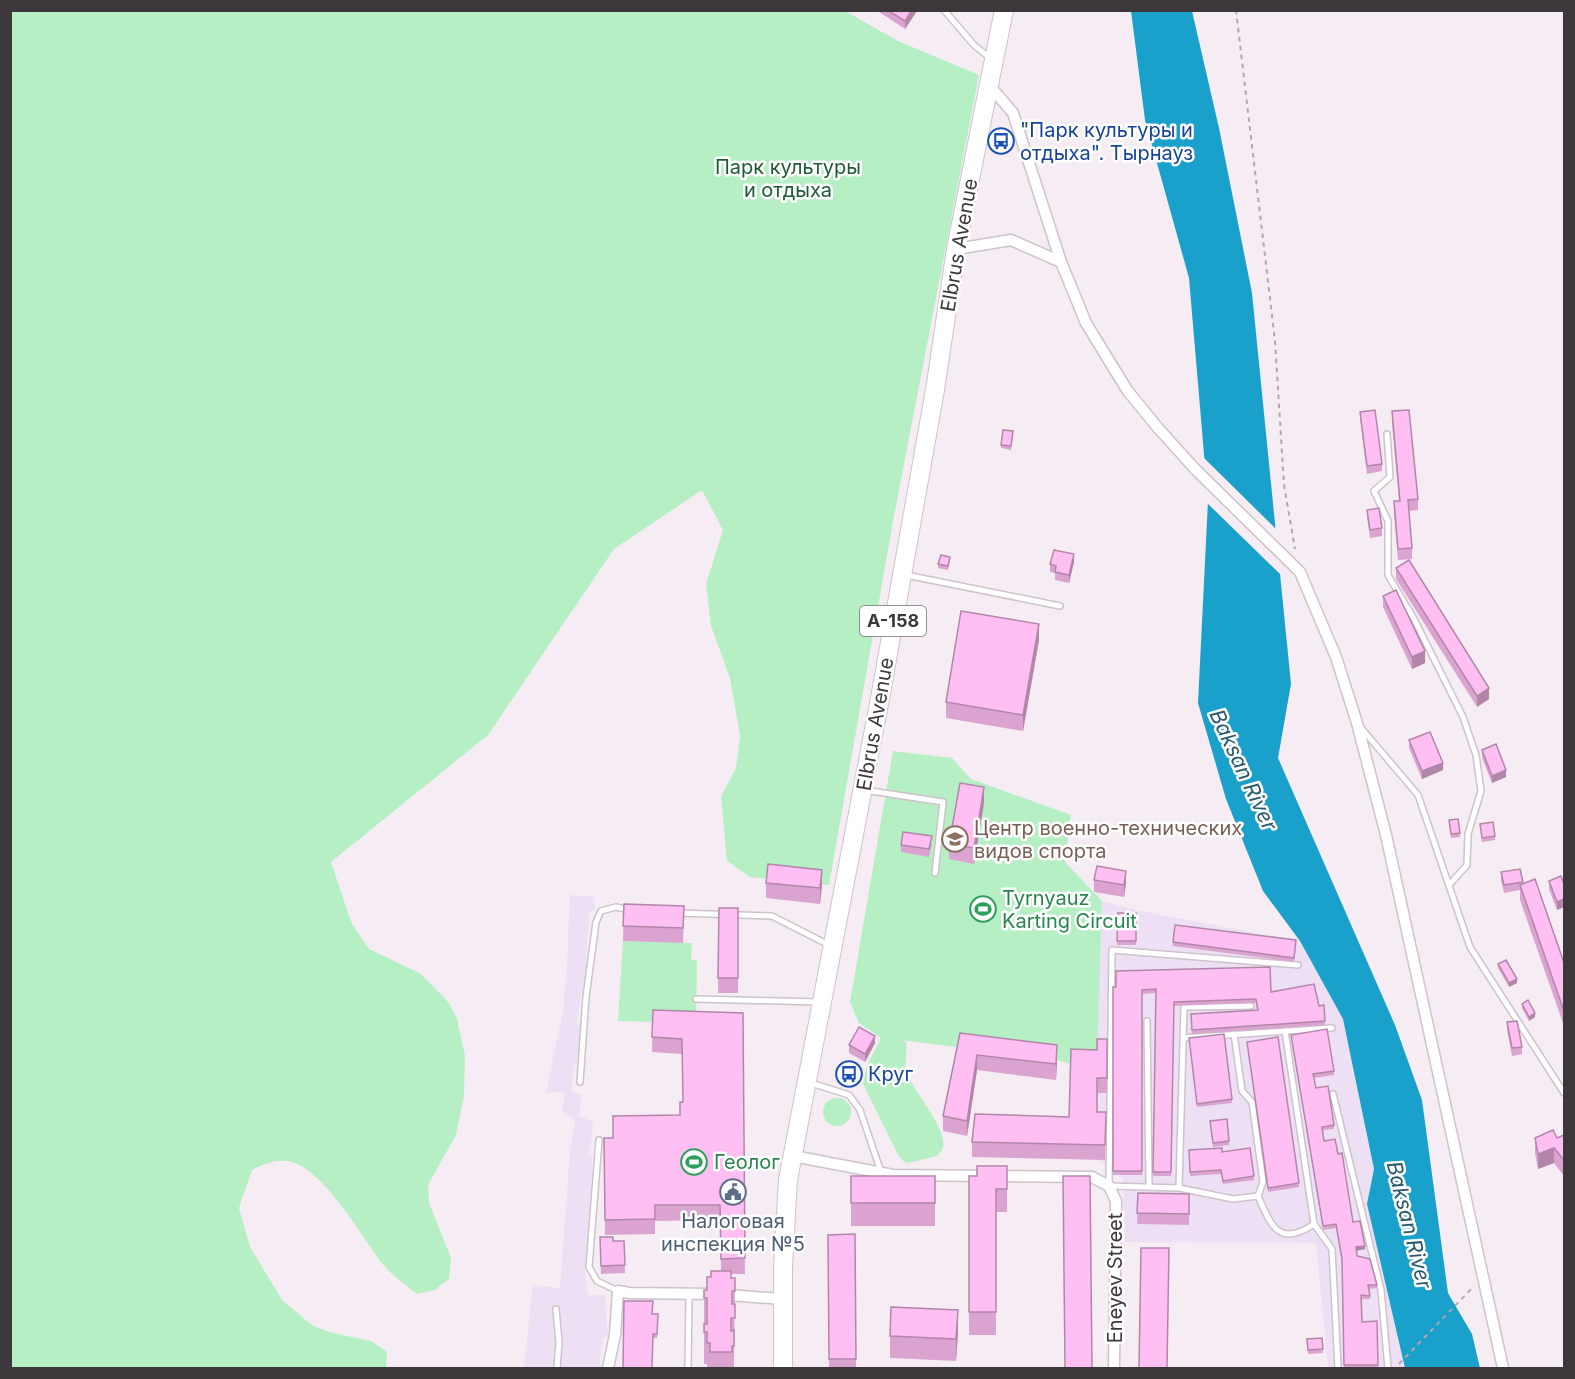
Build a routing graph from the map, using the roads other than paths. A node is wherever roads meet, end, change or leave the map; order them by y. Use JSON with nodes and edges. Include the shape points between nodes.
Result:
{"nodes":[{"id":1,"x":944,"y":10,"type":"edge"},
{"id":2,"x":1004,"y":10,"type":"edge"},
{"id":3,"x":994,"y":61,"type":"junction"},
{"id":4,"x":989,"y":85,"type":"junction"},
{"id":5,"x":956,"y":249,"type":"junction"},
{"id":6,"x":1061,"y":262,"type":"junction"},
{"id":7,"x":1387,"y":434,"type":"dead end"},
{"id":8,"x":902,"y":574,"type":"junction"},
{"id":9,"x":1060,"y":606,"type":"dead end"},
{"id":10,"x":1357,"y":723,"type":"junction"},
{"id":11,"x":863,"y":789,"type":"junction"},
{"id":12,"x":935,"y":873,"type":"dead end"},
{"id":13,"x":1449,"y":885,"type":"junction"},
{"id":14,"x":638,"y":912,"type":"edge"},
{"id":15,"x":666,"y":914,"type":"edge"},
{"id":16,"x":833,"y":948,"type":"junction"},
{"id":17,"x":1298,"y":965,"type":"dead end"},
{"id":18,"x":696,"y":999,"type":"dead end"},
{"id":19,"x":823,"y":1002,"type":"junction"},
{"id":20,"x":1251,"y":1006,"type":"dead end"},
{"id":21,"x":1147,"y":1021,"type":"dead end"},
{"id":22,"x":1332,"y":1028,"type":"dead end"},
{"id":23,"x":1285,"y":1031,"type":"junction"},
{"id":24,"x":1234,"y":1034,"type":"junction"},
{"id":25,"x":1183,"y":1038,"type":"junction"},
{"id":26,"x":580,"y":1082,"type":"dead end"},
{"id":27,"x":807,"y":1082,"type":"junction"},
{"id":28,"x":1564,"y":1093,"type":"edge"},
{"id":29,"x":1333,"y":1094,"type":"dead end"},
{"id":30,"x":599,"y":1140,"type":"dead end"},
{"id":31,"x":793,"y":1156,"type":"junction"},
{"id":32,"x":881,"y":1172,"type":"junction"},
{"id":33,"x":1109,"y":1186,"type":"junction"},
{"id":34,"x":1149,"y":1186,"type":"junction"},
{"id":35,"x":1179,"y":1188,"type":"junction"},
{"id":36,"x":1258,"y":1196,"type":"junction"},
{"id":37,"x":1314,"y":1224,"type":"junction"},
{"id":38,"x":618,"y":1291,"type":"junction"},
{"id":39,"x":689,"y":1294,"type":"junction"},
{"id":40,"x":782,"y":1299,"type":"junction"},
{"id":41,"x":556,"y":1309,"type":"dead end"},
{"id":42,"x":557,"y":1368,"type":"edge"},
{"id":43,"x":608,"y":1368,"type":"edge"},
{"id":44,"x":688,"y":1368,"type":"edge"},
{"id":45,"x":783,"y":1368,"type":"edge"},
{"id":46,"x":1114,"y":1368,"type":"edge"},
{"id":47,"x":1338,"y":1368,"type":"edge"},
{"id":48,"x":1388,"y":1368,"type":"edge"},
{"id":49,"x":1503,"y":1368,"type":"edge"}],
"edges":[{"from":1,"to":3,"type":"lane","via":[[974,45]]},
{"from":2,"to":3,"type":"main road","name":"Elbrus Avenue","number":"А-158"},
{"from":3,"to":4,"type":"main road","name":"Elbrus Avenue","number":"А-158"},
{"from":4,"to":5,"type":"main road","name":"Elbrus Avenue","number":"А-158"},
{"from":4,"to":6,"type":"street","via":[[1013,113]]},
{"from":5,"to":6,"type":"street","via":[[1011,240]]},
{"from":5,"to":8,"type":"main road","name":"Elbrus Avenue","number":"А-158"},
{"from":6,"to":10,"type":"street","via":[[1086,323],[1126,390],[1196,469],[1300,572],[1336,657]]},
{"from":7,"to":13,"type":"lane","via":[[1390,477],[1374,491],[1388,521],[1388,575],[1463,717],[1476,755],[1481,791],[1468,834],[1467,865]]},
{"from":8,"to":9,"type":"lane"},
{"from":8,"to":11,"type":"main road","name":"Elbrus Avenue","number":"А-158"},
{"from":10,"to":13,"type":"lane","via":[[1418,795]]},
{"from":10,"to":49,"type":"street","via":[[1386,835]]},
{"from":11,"to":12,"type":"lane","via":[[942,802]]},
{"from":11,"to":16,"type":"main road","name":"Elbrus Avenue","number":"А-158"},
{"from":13,"to":28,"type":"lane","via":[[1470,947]]},
{"from":14,"to":26,"type":"lane","via":[[616,907],[601,911],[596,922]]},
{"from":15,"to":16,"type":"lane","via":[[772,916]]},
{"from":16,"to":19,"type":"main road","name":"Elbrus Avenue","number":"А-158"},
{"from":17,"to":33,"type":"lane","via":[[1112,950]]},
{"from":18,"to":19,"type":"lane"},
{"from":19,"to":27,"type":"main road","name":"Elbrus Avenue","number":"А-158"},
{"from":20,"to":25,"type":"lane","via":[[1184,1007]]},
{"from":21,"to":34,"type":"lane"},
{"from":22,"to":23,"type":"lane"},
{"from":23,"to":24,"type":"lane"},
{"from":23,"to":37,"type":"lane"},
{"from":24,"to":25,"type":"lane"},
{"from":24,"to":36,"type":"lane","via":[[1242,1091],[1252,1102],[1263,1182]]},
{"from":25,"to":35,"type":"lane"},
{"from":27,"to":31,"type":"main road","name":"Elbrus Avenue","number":"А-158"},
{"from":27,"to":32,"type":"lane","via":[[849,1095],[860,1110]]},
{"from":29,"to":48,"type":"lane","via":[[1381,1290]]},
{"from":30,"to":38,"type":"lane","via":[[589,1268],[597,1281]]},
{"from":31,"to":32,"type":"street","name":"Eneyev Street"},
{"from":31,"to":40,"type":"main road","name":"Elbrus Avenue","number":"А-158","via":[[785,1208]]},
{"from":32,"to":33,"type":"street","name":"Eneyev Street","via":[[1092,1177]]},
{"from":33,"to":34,"type":"lane"},
{"from":33,"to":46,"type":"street","name":"Eneyev Street","via":[[1116,1201]]},
{"from":34,"to":35,"type":"lane"},
{"from":35,"to":36,"type":"lane","via":[[1233,1199]]},
{"from":36,"to":37,"type":"lane","via":[[1274,1228],[1286,1235],[1302,1232]]},
{"from":37,"to":47,"type":"lane","via":[[1332,1249]]},
{"from":38,"to":39,"type":"street"},
{"from":38,"to":43,"type":"street"},
{"from":39,"to":40,"type":"street"},
{"from":39,"to":44,"type":"lane"},
{"from":40,"to":45,"type":"main road","name":"Elbrus Avenue","number":"А-158"},
{"from":41,"to":42,"type":"lane"}]}
